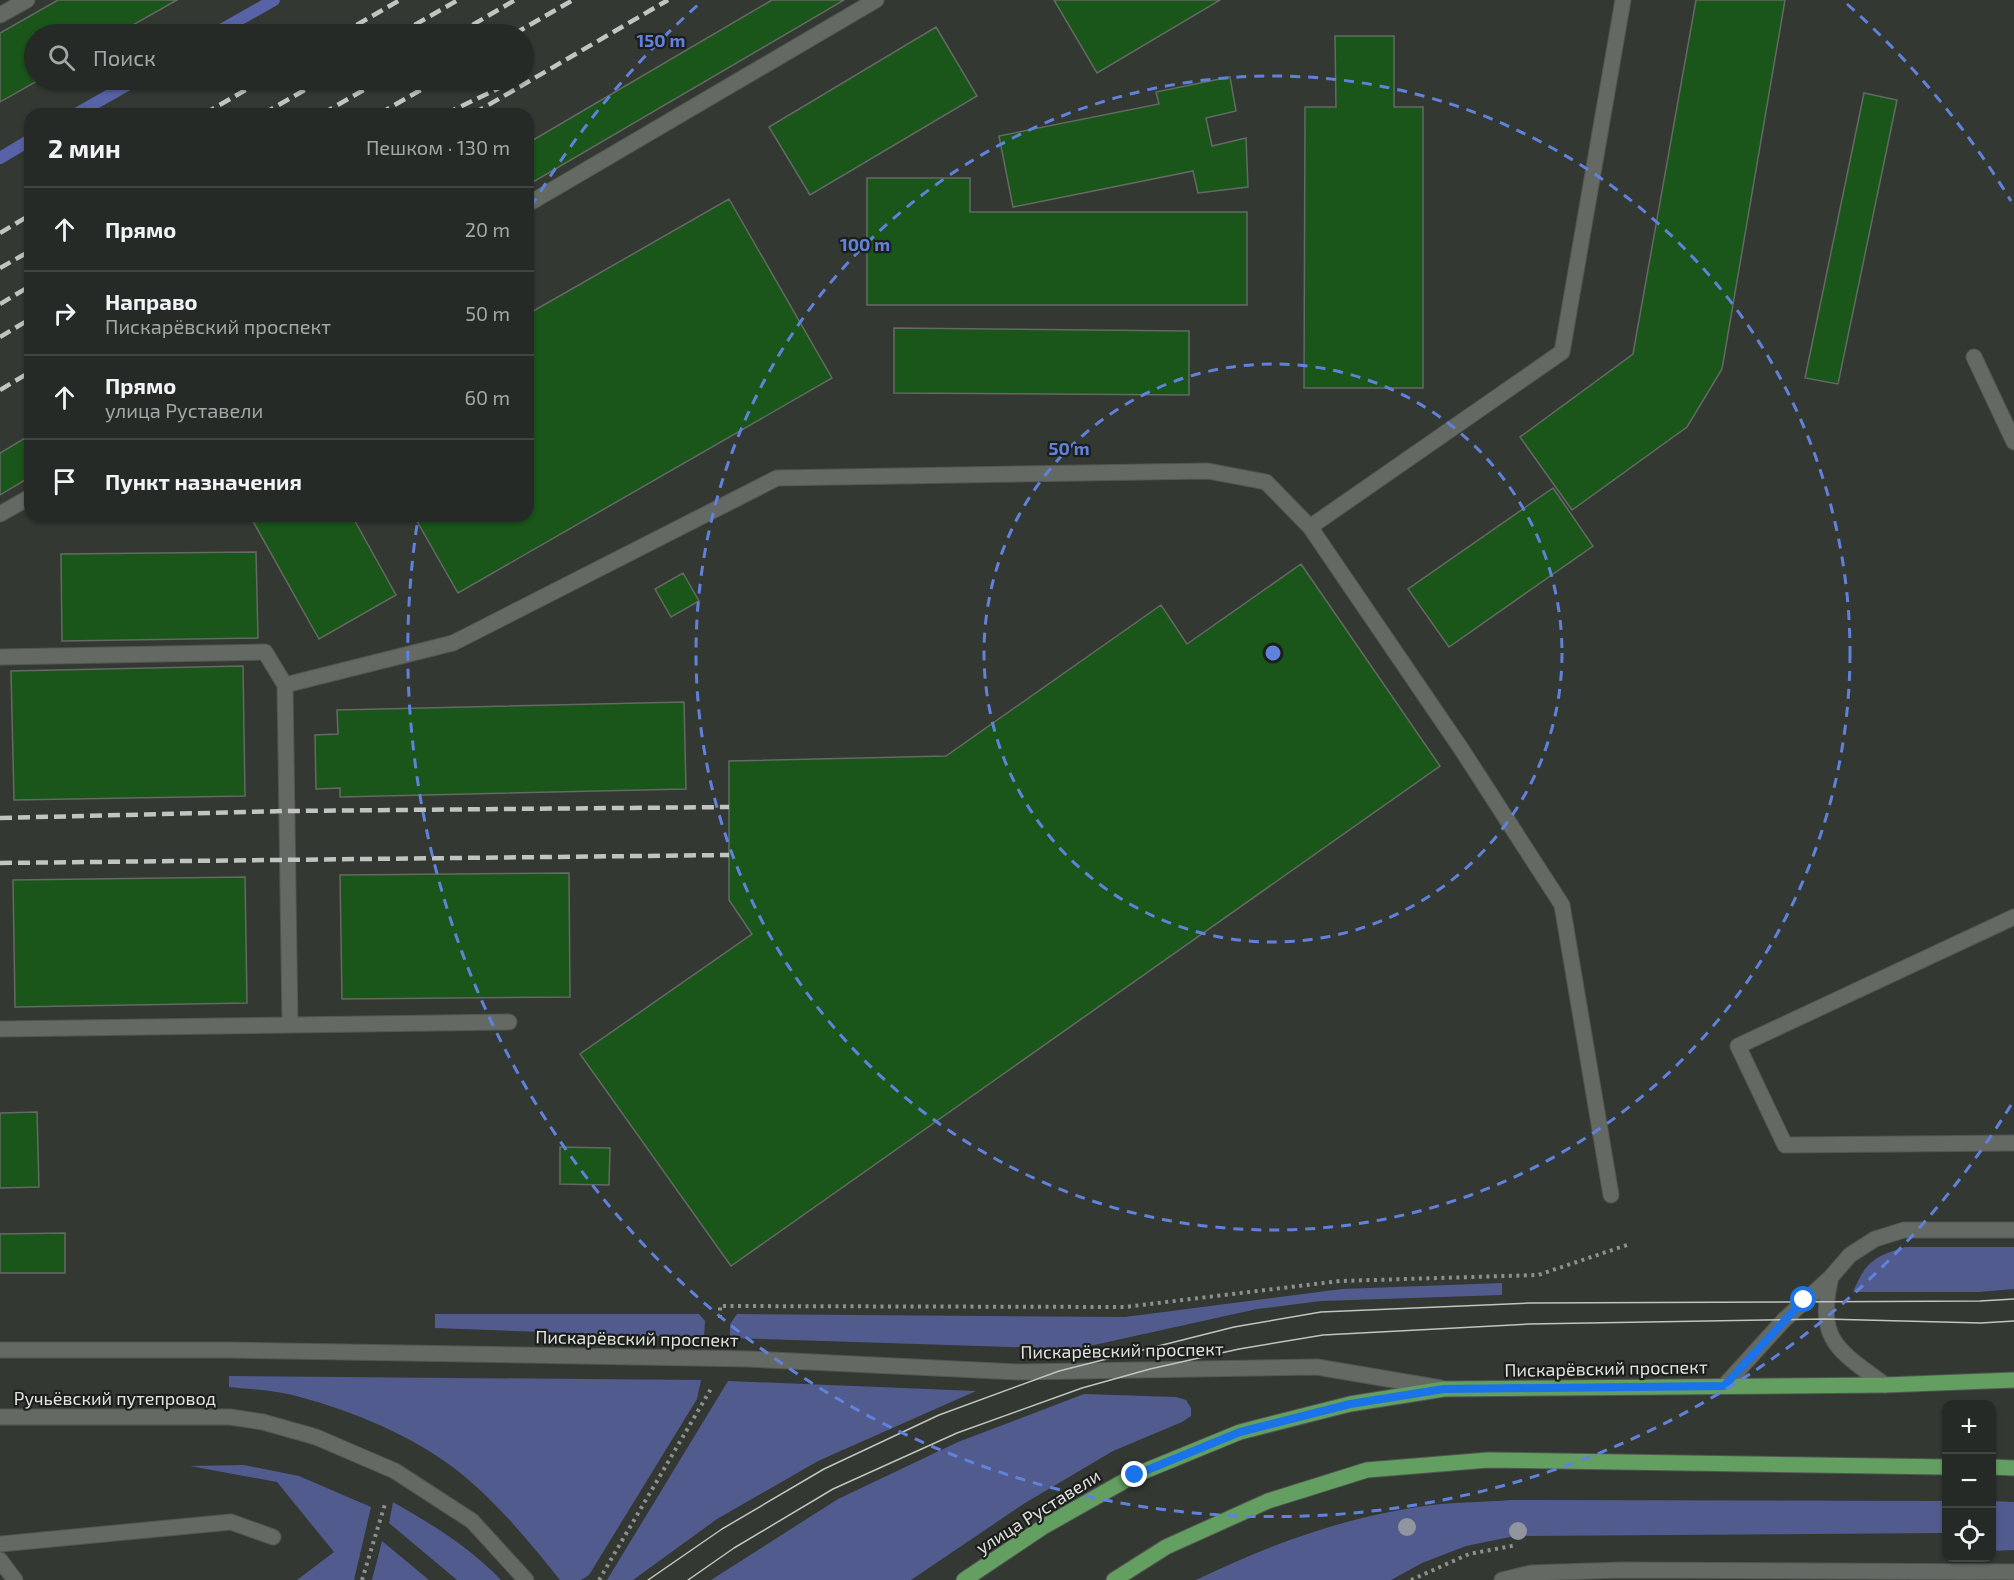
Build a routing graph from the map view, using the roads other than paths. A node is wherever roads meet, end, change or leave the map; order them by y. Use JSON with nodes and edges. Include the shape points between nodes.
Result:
{"nodes":[{"id":1,"x":27,"y":0,"type":"edge"},
{"id":2,"x":876,"y":0,"type":"edge"},
{"id":3,"x":1623,"y":0,"type":"edge"},
{"id":4,"x":0,"y":15,"type":"edge"},
{"id":5,"x":534,"y":200,"type":"edge"},
{"id":6,"x":1974,"y":357,"type":"dead end"},
{"id":7,"x":2014,"y":442,"type":"edge"},
{"id":8,"x":24,"y":500,"type":"edge"},
{"id":9,"x":0,"y":514,"type":"edge"},
{"id":10,"x":1310,"y":527,"type":"junction"},
{"id":11,"x":0,"y":657,"type":"edge"},
{"id":12,"x":285,"y":685,"type":"junction"},
{"id":13,"x":2014,"y":917,"type":"edge"},
{"id":14,"x":509,"y":1022,"type":"dead end"},
{"id":15,"x":290,"y":1025,"type":"junction"},
{"id":16,"x":0,"y":1029,"type":"edge"},
{"id":17,"x":2014,"y":1143,"type":"edge"},
{"id":18,"x":1611,"y":1195,"type":"dead end"},
{"id":19,"x":2014,"y":1230,"type":"edge"},
{"id":20,"x":1831,"y":1277,"type":"junction"},
{"id":21,"x":0,"y":1350,"type":"edge"},
{"id":22,"x":2014,"y":1380,"type":"edge"},
{"id":23,"x":1885,"y":1385,"type":"junction"},
{"id":24,"x":1724,"y":1386,"type":"junction"},
{"id":25,"x":1444,"y":1389,"type":"junction"},
{"id":26,"x":0,"y":1417,"type":"edge"},
{"id":27,"x":1942,"y":1467,"type":"edge"},
{"id":28,"x":1996,"y":1467,"type":"edge"},
{"id":29,"x":2014,"y":1468,"type":"edge"},
{"id":30,"x":273,"y":1538,"type":"dead end"},
{"id":31,"x":0,"y":1544,"type":"edge"},
{"id":32,"x":0,"y":1560,"type":"edge"},
{"id":33,"x":2014,"y":1572,"type":"edge"},
{"id":34,"x":1667,"y":1575,"type":"edge"},
{"id":35,"x":1946,"y":1576,"type":"edge"},
{"id":36,"x":15,"y":1580,"type":"edge"},
{"id":37,"x":526,"y":1580,"type":"edge"},
{"id":38,"x":964,"y":1580,"type":"edge"},
{"id":39,"x":1114,"y":1580,"type":"edge"},
{"id":40,"x":1502,"y":1580,"type":"edge"}],
"edges":[{"from":1,"to":4,"type":"main road"},
{"from":2,"to":5,"type":"main road"},
{"from":3,"to":10,"type":"main road","via":[[1562,352]]},
{"from":6,"to":7,"type":"main road"},
{"from":8,"to":9,"type":"main road"},
{"from":10,"to":12,"type":"main road","via":[[1266,482],[1208,471],[777,478],[453,643]]},
{"from":10,"to":18,"type":"main road","via":[[1562,905]]},
{"from":11,"to":12,"type":"main road","via":[[265,652]]},
{"from":12,"to":15,"type":"main road"},
{"from":13,"to":17,"type":"main road","via":[[1738,1046],[1785,1145]]},
{"from":14,"to":15,"type":"main road"},
{"from":15,"to":16,"type":"main road"},
{"from":19,"to":20,"type":"main road","via":[[1904,1230],[1875,1239],[1850,1255]]},
{"from":20,"to":23,"type":"main road","via":[[1825,1319],[1832,1338],[1845,1355]]},
{"from":20,"to":24,"type":"main road","via":[[1784,1320]]},
{"from":21,"to":25,"type":"main road","name":"Пискарёвский проспект","via":[[749,1359],[1018,1371],[1317,1367]]},
{"from":22,"to":23,"type":"main road","name":"Пискарёвский проспект"},
{"from":23,"to":24,"type":"main road","name":"Пискарёвский проспект"},
{"from":24,"to":25,"type":"main road","name":"Пискарёвский проспект"},
{"from":25,"to":38,"type":"main road","name":"улица Руставели","via":[[1350,1404],[1240,1432],[1135,1475],[1043,1527]]},
{"from":26,"to":37,"type":"main road","name":"Ручьёвский путепровод","via":[[230,1418],[263,1422],[316,1437],[395,1471],[472,1521]]},
{"from":27,"to":39,"type":"main road","via":[[1488,1460],[1367,1470],[1268,1501],[1166,1547]]},
{"from":28,"to":29,"type":"main road"},
{"from":30,"to":31,"type":"main road","via":[[231,1521]]},
{"from":32,"to":36,"type":"main road"},
{"from":33,"to":35,"type":"main road"},
{"from":34,"to":35,"type":"main road"},
{"from":34,"to":40,"type":"main road","via":[[1621,1570],[1530,1573]]}]}
